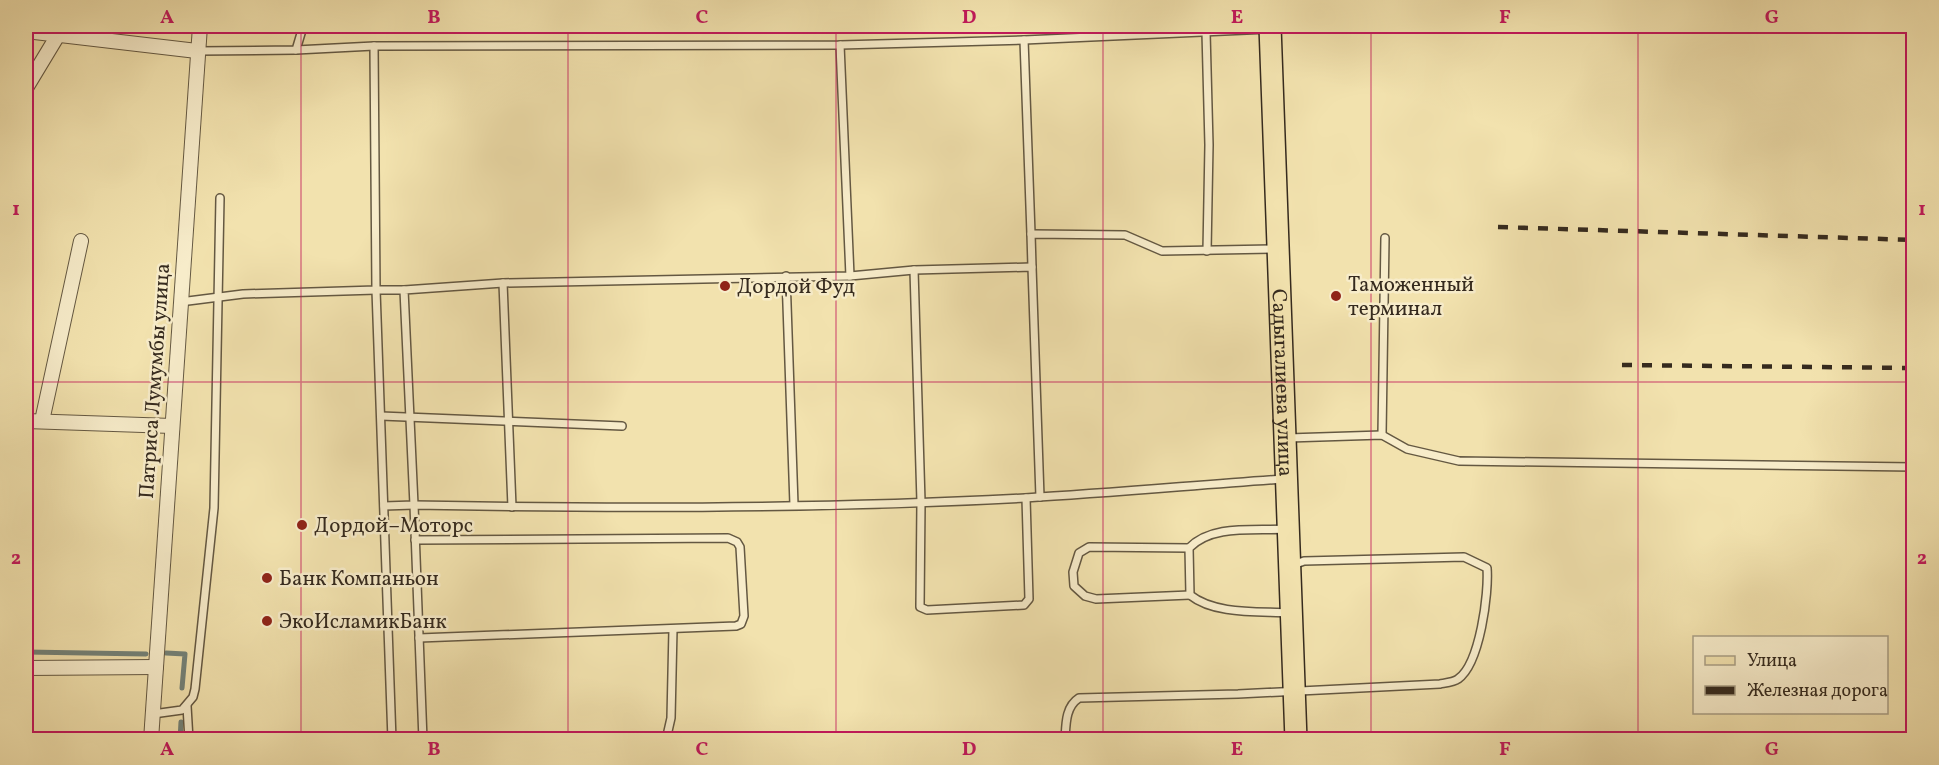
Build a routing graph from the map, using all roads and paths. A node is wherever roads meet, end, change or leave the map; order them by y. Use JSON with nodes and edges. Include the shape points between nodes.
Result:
{"nodes":[{"id":1,"x":200,"y":26,"type":"edge"},
{"id":2,"x":308,"y":26,"type":"edge"},
{"id":3,"x":1270,"y":27,"type":"edge"},
{"id":4,"x":26,"y":31,"type":"edge"},
{"id":5,"x":1206,"y":32,"type":"junction"},
{"id":6,"x":58,"y":35,"type":"junction"},
{"id":7,"x":1024,"y":40,"type":"junction"},
{"id":8,"x":840,"y":45,"type":"junction"},
{"id":9,"x":374,"y":46,"type":"junction"},
{"id":10,"x":197,"y":51,"type":"junction"},
{"id":11,"x":296,"y":51,"type":"junction"},
{"id":12,"x":26,"y":88,"type":"edge"},
{"id":13,"x":220,"y":198,"type":"dead end"},
{"id":14,"x":1031,"y":234,"type":"junction"},
{"id":15,"x":1385,"y":238,"type":"dead end"},
{"id":16,"x":81,"y":241,"type":"dead end"},
{"id":17,"x":1279,"y":248,"type":"junction"},
{"id":18,"x":1207,"y":251,"type":"junction"},
{"id":19,"x":1032,"y":267,"type":"junction"},
{"id":20,"x":914,"y":270,"type":"junction"},
{"id":21,"x":786,"y":276,"type":"junction"},
{"id":22,"x":850,"y":276,"type":"junction"},
{"id":23,"x":503,"y":283,"type":"junction"},
{"id":24,"x":376,"y":290,"type":"junction"},
{"id":25,"x":404,"y":290,"type":"junction"},
{"id":26,"x":218,"y":296,"type":"junction"},
{"id":27,"x":180,"y":302,"type":"junction"},
{"id":28,"x":381,"y":416,"type":"junction"},
{"id":29,"x":411,"y":417,"type":"junction"},
{"id":30,"x":26,"y":421,"type":"edge"},
{"id":31,"x":42,"y":421,"type":"junction"},
{"id":32,"x":507,"y":422,"type":"junction"},
{"id":33,"x":172,"y":426,"type":"junction"},
{"id":34,"x":622,"y":426,"type":"dead end"},
{"id":35,"x":1382,"y":435,"type":"junction"},
{"id":36,"x":1283,"y":438,"type":"junction"},
{"id":37,"x":1914,"y":467,"type":"edge"},
{"id":38,"x":1285,"y":479,"type":"junction"},
{"id":39,"x":1040,"y":497,"type":"junction"},
{"id":40,"x":1026,"y":498,"type":"junction"},
{"id":41,"x":921,"y":502,"type":"junction"},
{"id":42,"x":414,"y":505,"type":"junction"},
{"id":43,"x":794,"y":505,"type":"junction"},
{"id":44,"x":384,"y":506,"type":"junction"},
{"id":45,"x":512,"y":507,"type":"junction"},
{"id":46,"x":1286,"y":529,"type":"junction"},
{"id":47,"x":415,"y":540,"type":"junction"},
{"id":48,"x":1189,"y":548,"type":"junction"},
{"id":49,"x":1288,"y":566,"type":"junction"},
{"id":50,"x":1190,"y":595,"type":"junction"},
{"id":51,"x":1290,"y":613,"type":"junction"},
{"id":52,"x":673,"y":629,"type":"junction"},
{"id":53,"x":419,"y":638,"type":"junction"},
{"id":54,"x":156,"y":667,"type":"junction"},
{"id":55,"x":26,"y":668,"type":"edge"},
{"id":56,"x":1294,"y":692,"type":"junction"},
{"id":57,"x":187,"y":706,"type":"junction"},
{"id":58,"x":153,"y":714,"type":"junction"},
{"id":59,"x":152,"y":740,"type":"edge"},
{"id":60,"x":189,"y":740,"type":"edge"},
{"id":61,"x":392,"y":740,"type":"edge"},
{"id":62,"x":423,"y":740,"type":"edge"},
{"id":63,"x":666,"y":740,"type":"edge"},
{"id":64,"x":1065,"y":740,"type":"edge"},
{"id":65,"x":1296,"y":740,"type":"edge"}],
"edges":[{"from":1,"to":10,"type":"street","name":"Патриса Лумумбы улица"},
{"from":2,"to":11,"type":"lane","via":[[302,30]]},
{"from":3,"to":5,"type":"lane"},
{"from":3,"to":17,"type":"main road","name":"Садыгалиева улица"},
{"from":4,"to":6,"type":"street"},
{"from":5,"to":7,"type":"lane"},
{"from":5,"to":18,"type":"lane"},
{"from":6,"to":10,"type":"street"},
{"from":6,"to":12,"type":"street"},
{"from":7,"to":8,"type":"lane"},
{"from":7,"to":14,"type":"lane"},
{"from":8,"to":9,"type":"lane"},
{"from":8,"to":22,"type":"lane"},
{"from":9,"to":11,"type":"lane"},
{"from":9,"to":24,"type":"lane"},
{"from":10,"to":11,"type":"lane"},
{"from":10,"to":27,"type":"street","name":"Патриса Лумумбы улица"},
{"from":13,"to":26,"type":"lane"},
{"from":14,"to":18,"type":"lane","via":[[1120,234],[1162,251]]},
{"from":14,"to":19,"type":"lane"},
{"from":15,"to":35,"type":"lane"},
{"from":16,"to":31,"type":"street"},
{"from":17,"to":18,"type":"lane"},
{"from":17,"to":36,"type":"main road","name":"Садыгалиева улица"},
{"from":19,"to":20,"type":"lane"},
{"from":19,"to":39,"type":"lane"},
{"from":20,"to":22,"type":"lane"},
{"from":20,"to":41,"type":"lane"},
{"from":21,"to":22,"type":"lane"},
{"from":21,"to":23,"type":"lane"},
{"from":21,"to":43,"type":"lane"},
{"from":23,"to":25,"type":"lane"},
{"from":23,"to":32,"type":"lane"},
{"from":24,"to":25,"type":"lane"},
{"from":24,"to":26,"type":"lane"},
{"from":24,"to":28,"type":"lane"},
{"from":25,"to":29,"type":"lane"},
{"from":26,"to":27,"type":"lane"},
{"from":26,"to":57,"type":"lane","via":[[214,508],[195,689]]},
{"from":27,"to":33,"type":"street","name":"Патриса Лумумбы улица"},
{"from":28,"to":29,"type":"lane"},
{"from":28,"to":44,"type":"lane"},
{"from":29,"to":32,"type":"lane"},
{"from":29,"to":42,"type":"lane"},
{"from":30,"to":31,"type":"street"},
{"from":31,"to":33,"type":"street"},
{"from":32,"to":34,"type":"lane"},
{"from":32,"to":45,"type":"lane"},
{"from":33,"to":54,"type":"street","name":"Патриса Лумумбы улица"},
{"from":35,"to":36,"type":"lane"},
{"from":35,"to":37,"type":"lane","via":[[1407,449],[1459,461]]},
{"from":36,"to":38,"type":"main road","name":"Садыгалиева улица"},
{"from":38,"to":39,"type":"lane"},
{"from":38,"to":46,"type":"main road","name":"Садыгалиева улица"},
{"from":39,"to":40,"type":"lane"},
{"from":40,"to":41,"type":"lane"},
{"from":40,"to":41,"type":"lane","via":[[1029,599],[1024,605],[938,609],[920,607]]},
{"from":41,"to":43,"type":"lane"},
{"from":42,"to":44,"type":"lane"},
{"from":42,"to":45,"type":"lane"},
{"from":42,"to":47,"type":"lane"},
{"from":43,"to":45,"type":"lane"},
{"from":44,"to":61,"type":"lane"},
{"from":46,"to":48,"type":"lane","via":[[1215,532]]},
{"from":46,"to":49,"type":"main road","name":"Садыгалиева улица"},
{"from":47,"to":52,"type":"lane","via":[[728,538],[737,542],[741,624]]},
{"from":47,"to":53,"type":"lane"},
{"from":48,"to":50,"type":"lane"},
{"from":48,"to":50,"type":"lane","via":[[1089,547],[1079,553],[1073,572],[1074,586],[1085,596],[1096,599]]},
{"from":49,"to":51,"type":"main road","name":"Садыгалиева улица"},
{"from":49,"to":56,"type":"lane","via":[[1304,561],[1464,557],[1487,568],[1488,584],[1474,657],[1458,679],[1440,684]]},
{"from":50,"to":51,"type":"lane","via":[[1201,603],[1220,607]]},
{"from":51,"to":56,"type":"main road","name":"Садыгалиева улица"},
{"from":52,"to":53,"type":"lane"},
{"from":52,"to":63,"type":"lane","via":[[671,718]]},
{"from":53,"to":62,"type":"lane"},
{"from":54,"to":55,"type":"street"},
{"from":54,"to":58,"type":"street","name":"Патриса Лумумбы улица"},
{"from":56,"to":64,"type":"lane","via":[[1079,698],[1068,713]]},
{"from":56,"to":65,"type":"main road","name":"Садыгалиева улица"},
{"from":57,"to":58,"type":"lane","via":[[176,713]]},
{"from":57,"to":60,"type":"lane"},
{"from":58,"to":59,"type":"street","name":"Патриса Лумумбы улица"}]}
